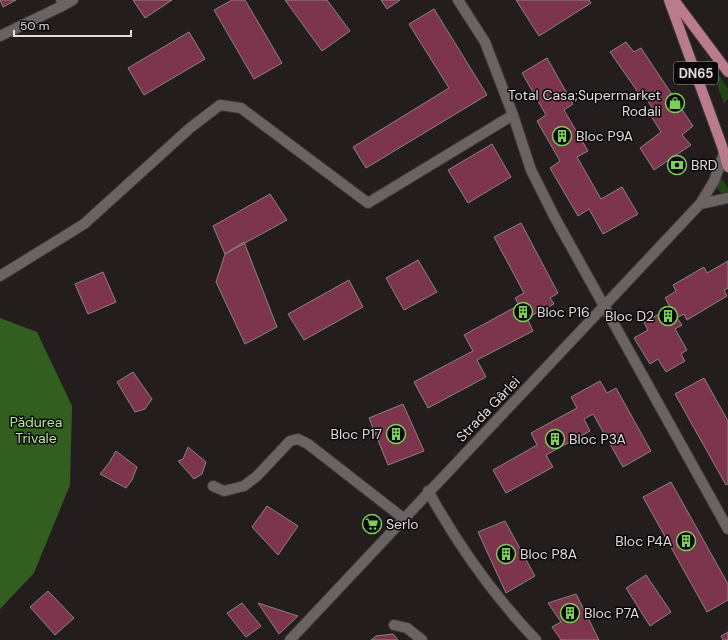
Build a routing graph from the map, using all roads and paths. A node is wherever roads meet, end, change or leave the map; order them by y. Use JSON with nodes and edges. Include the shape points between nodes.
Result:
{"nodes":[{"id":1,"x":458,"y":0,"type":"edge"},
{"id":2,"x":669,"y":0,"type":"edge"},
{"id":3,"x":674,"y":0,"type":"edge"},
{"id":4,"x":66,"y":2,"type":"edge"},
{"id":5,"x":0,"y":36,"type":"edge"},
{"id":6,"x":728,"y":72,"type":"edge"},
{"id":7,"x":513,"y":115,"type":"junction"},
{"id":8,"x":728,"y":134,"type":"edge"},
{"id":9,"x":723,"y":151,"type":"junction"},
{"id":10,"x":728,"y":168,"type":"edge"},
{"id":11,"x":728,"y":198,"type":"edge"},
{"id":12,"x":700,"y":204,"type":"junction"},
{"id":13,"x":0,"y":276,"type":"edge"},
{"id":14,"x":605,"y":307,"type":"junction"},
{"id":15,"x":213,"y":486,"type":"dead end"},
{"id":16,"x":428,"y":491,"type":"junction"},
{"id":17,"x":403,"y":518,"type":"junction"},
{"id":18,"x":728,"y":529,"type":"edge"},
{"id":19,"x":394,"y":625,"type":"dead end"},
{"id":20,"x":295,"y":638,"type":"edge"},
{"id":21,"x":422,"y":640,"type":"edge"},
{"id":22,"x":536,"y":640,"type":"edge"}],
"edges":[{"from":1,"to":7,"type":"street","via":[[485,42]]},
{"from":2,"to":9,"type":"main road","number":"DN65"},
{"from":3,"to":6,"type":"main road","number":"DN65"},
{"from":4,"to":5,"type":"street"},
{"from":7,"to":13,"type":"street","via":[[368,203],[241,108],[220,105],[190,128],[84,224]]},
{"from":7,"to":14,"type":"street","via":[[531,170]]},
{"from":8,"to":9,"type":"main road"},
{"from":9,"to":10,"type":"main road","number":"DN65"},
{"from":9,"to":12,"type":"street","name":"Strada Gârlei","via":[[714,181]]},
{"from":11,"to":12,"type":"street"},
{"from":12,"to":14,"type":"street","name":"Strada Gârlei"},
{"from":14,"to":16,"type":"street","name":"Strada Gârlei"},
{"from":14,"to":18,"type":"street"},
{"from":15,"to":17,"type":"street","via":[[224,491],[244,486],[257,476],[290,440],[298,439],[308,444]]},
{"from":16,"to":17,"type":"street","name":"Strada Gârlei"},
{"from":16,"to":22,"type":"street","via":[[450,530],[488,584]]},
{"from":17,"to":20,"type":"street","name":"Strada Gârlei"},
{"from":19,"to":21,"type":"street","via":[[407,628]]}]}
